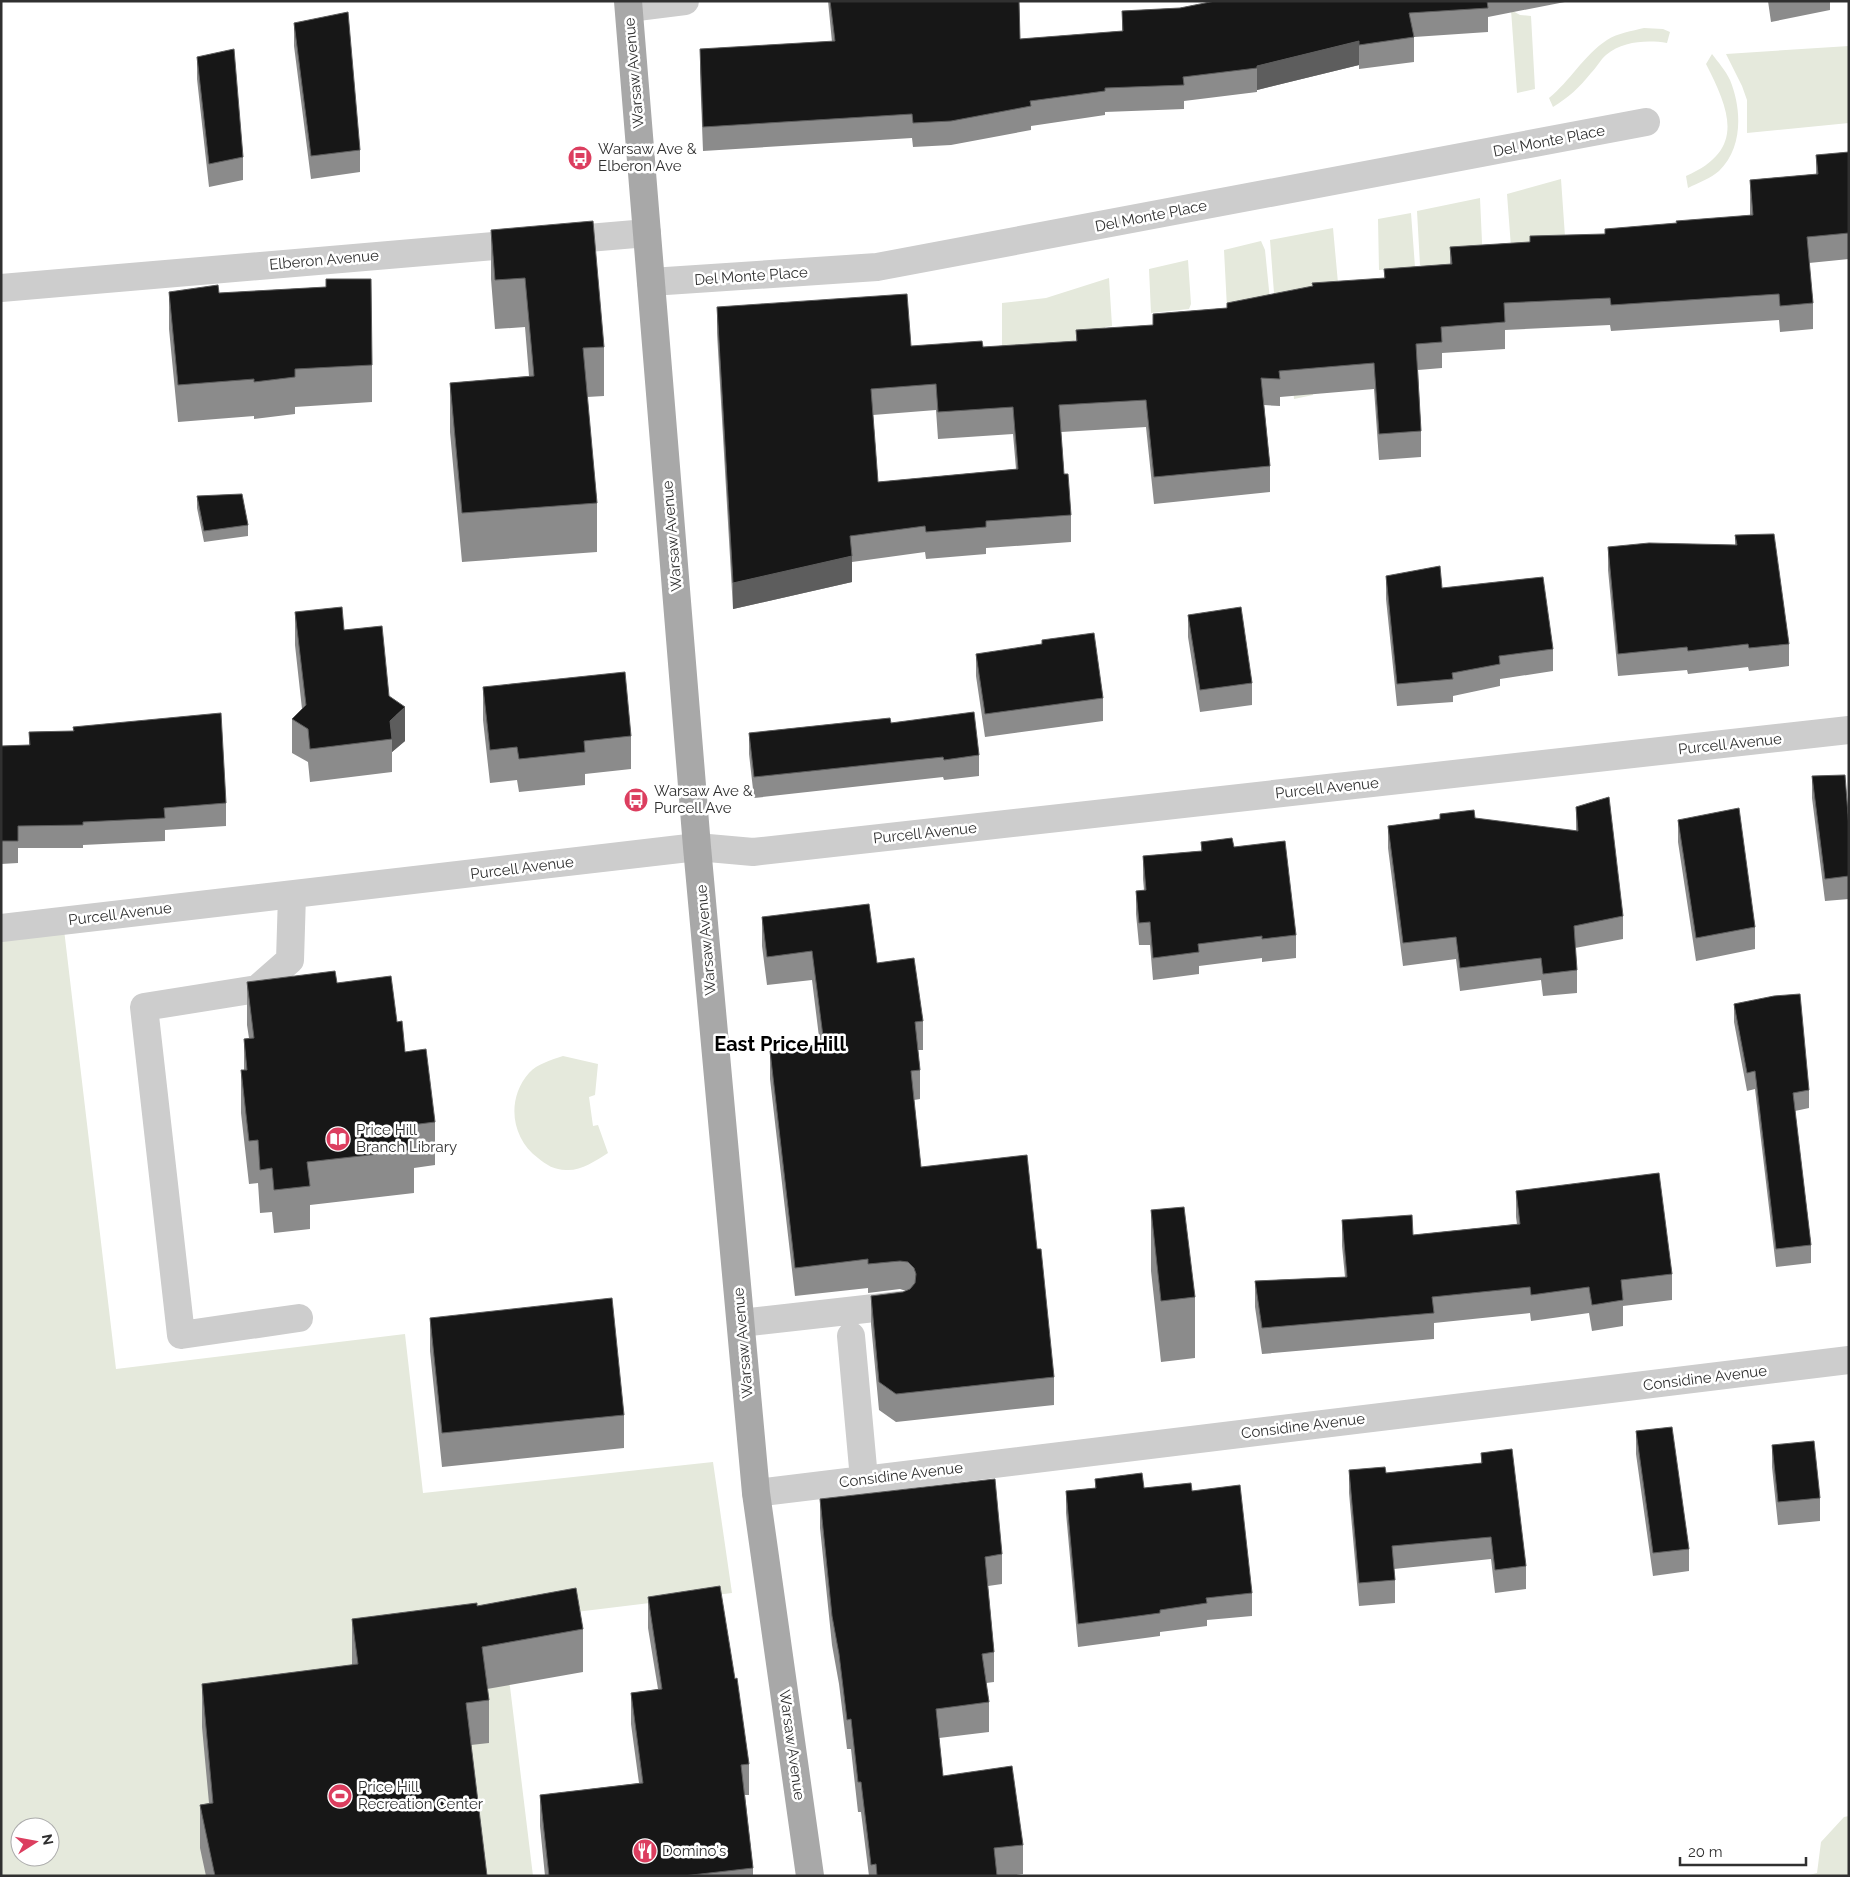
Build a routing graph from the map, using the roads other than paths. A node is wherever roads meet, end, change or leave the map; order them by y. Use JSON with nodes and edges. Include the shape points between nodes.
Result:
{"nodes":[{"id":1,"x":685,"y":1,"type":"edge"},
{"id":2,"x":628,"y":5,"type":"edge"},
{"id":3,"x":1646,"y":122,"type":"dead end"},
{"id":4,"x":647,"y":233,"type":"junction"},
{"id":5,"x":651,"y":282,"type":"junction"},
{"id":6,"x":1,"y":288,"type":"edge"},
{"id":7,"x":1849,"y":730,"type":"edge"},
{"id":8,"x":697,"y":848,"type":"junction"},
{"id":9,"x":292,"y":895,"type":"junction"},
{"id":10,"x":1,"y":928,"type":"edge"},
{"id":11,"x":901,"y":1306,"type":"edge"},
{"id":12,"x":299,"y":1318,"type":"dead end"},
{"id":13,"x":741,"y":1323,"type":"junction"},
{"id":14,"x":850,"y":1336,"type":"dead end"},
{"id":15,"x":1849,"y":1360,"type":"edge"},
{"id":16,"x":864,"y":1479,"type":"junction"},
{"id":17,"x":756,"y":1492,"type":"junction"},
{"id":18,"x":810,"y":1876,"type":"edge"}],
"edges":[{"from":1,"to":2,"type":"street"},
{"from":2,"to":4,"type":"main road","name":"Warsaw Avenue"},
{"from":3,"to":5,"type":"street","name":"Del Monte Place","via":[[877,267]]},
{"from":4,"to":5,"type":"main road","name":"Warsaw Avenue"},
{"from":4,"to":6,"type":"street","name":"Elberon Avenue"},
{"from":5,"to":8,"type":"main road","name":"Warsaw Avenue"},
{"from":7,"to":8,"type":"street","name":"Purcell Avenue","via":[[763,851]]},
{"from":8,"to":9,"type":"street","name":"Purcell Avenue"},
{"from":8,"to":13,"type":"main road","name":"Warsaw Avenue"},
{"from":9,"to":10,"type":"street","name":"Purcell Avenue"},
{"from":9,"to":12,"type":"street","via":[[290,960],[257,989],[144,1007],[181,1334]]},
{"from":11,"to":13,"type":"street"},
{"from":13,"to":17,"type":"main road","name":"Warsaw Avenue"},
{"from":14,"to":16,"type":"street"},
{"from":15,"to":16,"type":"street","name":"Considine Avenue"},
{"from":16,"to":17,"type":"street","name":"Considine Avenue"},
{"from":17,"to":18,"type":"main road","name":"Warsaw Avenue"}]}
